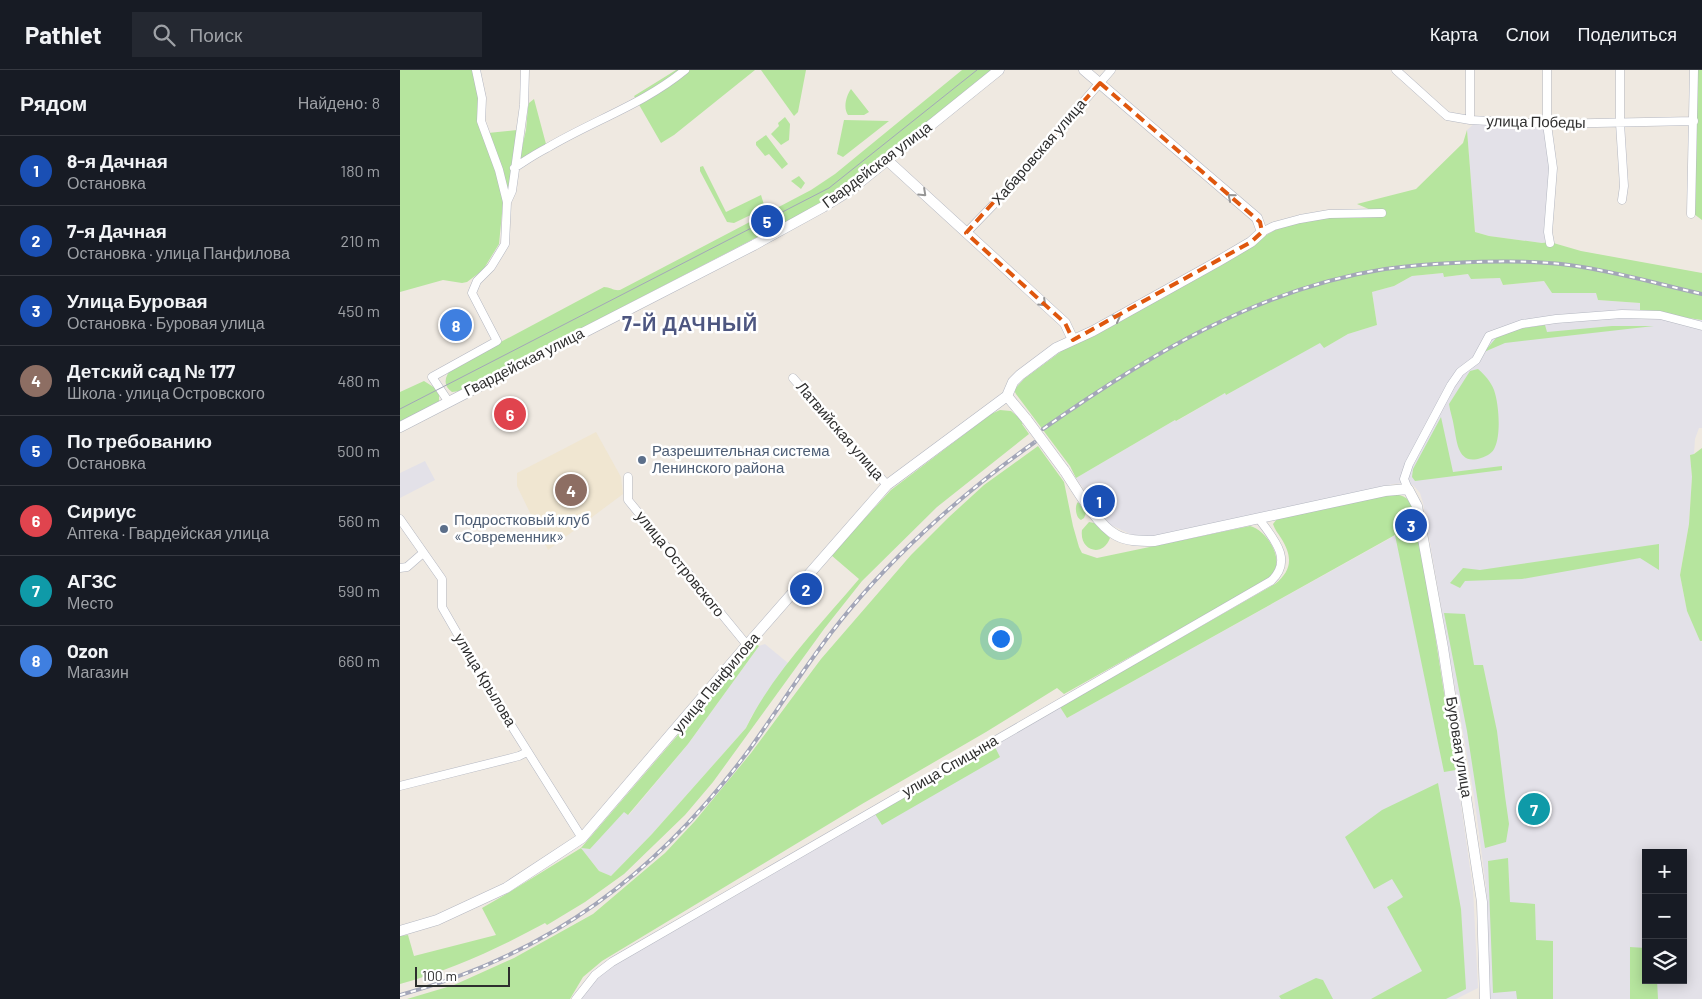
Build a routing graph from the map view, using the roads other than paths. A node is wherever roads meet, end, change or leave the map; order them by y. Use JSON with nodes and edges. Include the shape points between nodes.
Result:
{"nodes":[{"id":1,"x":476,"y":70,"type":"edge"},
{"id":2,"x":525,"y":70,"type":"edge"},
{"id":3,"x":685,"y":70,"type":"edge"},
{"id":4,"x":999,"y":70,"type":"edge"},
{"id":5,"x":1084,"y":70,"type":"edge"},
{"id":6,"x":1111,"y":70,"type":"edge"},
{"id":7,"x":1396,"y":70,"type":"edge"},
{"id":8,"x":1470,"y":70,"type":"edge"},
{"id":9,"x":1547,"y":70,"type":"edge"},
{"id":10,"x":1620,"y":70,"type":"edge"},
{"id":11,"x":1694,"y":70,"type":"edge"},
{"id":12,"x":1100,"y":83,"type":"junction"},
{"id":13,"x":1470,"y":120,"type":"junction"},
{"id":14,"x":1694,"y":121,"type":"junction"},
{"id":15,"x":1620,"y":122,"type":"junction"},
{"id":16,"x":1547,"y":124,"type":"junction"},
{"id":17,"x":887,"y":160,"type":"junction"},
{"id":18,"x":514,"y":168,"type":"junction"},
{"id":19,"x":1622,"y":200,"type":"dead end"},
{"id":20,"x":507,"y":202,"type":"junction"},
{"id":21,"x":1382,"y":213,"type":"dead end"},
{"id":22,"x":1691,"y":214,"type":"dead end"},
{"id":23,"x":1262,"y":232,"type":"junction"},
{"id":24,"x":966,"y":233,"type":"junction"},
{"id":25,"x":1550,"y":243,"type":"dead end"},
{"id":26,"x":1702,"y":326,"type":"edge"},
{"id":27,"x":1073,"y":340,"type":"junction"},
{"id":28,"x":793,"y":378,"type":"dead end"},
{"id":29,"x":1007,"y":396,"type":"junction"},
{"id":30,"x":448,"y":401,"type":"junction"},
{"id":31,"x":400,"y":427,"type":"edge"},
{"id":32,"x":628,"y":477,"type":"dead end"},
{"id":33,"x":886,"y":485,"type":"junction"},
{"id":34,"x":1411,"y":493,"type":"junction"},
{"id":35,"x":400,"y":518,"type":"edge"},
{"id":36,"x":1258,"y":519,"type":"junction"},
{"id":37,"x":423,"y":553,"type":"junction"},
{"id":38,"x":400,"y":568,"type":"edge"},
{"id":39,"x":746,"y":645,"type":"junction"},
{"id":40,"x":527,"y":752,"type":"junction"},
{"id":41,"x":400,"y":786,"type":"edge"},
{"id":42,"x":582,"y":838,"type":"junction"},
{"id":43,"x":400,"y":931,"type":"edge"},
{"id":44,"x":576,"y":999,"type":"edge"},
{"id":45,"x":1485,"y":999,"type":"edge"}],
"edges":[{"from":1,"to":20,"type":"street","via":[[482,98],[482,121]]},
{"from":2,"to":18,"type":"street","via":[[524,105]]},
{"from":3,"to":18,"type":"street","via":[[671,82]]},
{"from":4,"to":17,"type":"main road","name":"Гвардейская улица"},
{"from":5,"to":12,"type":"main road"},
{"from":6,"to":12,"type":"street","name":"Хабаровская улица"},
{"from":7,"to":13,"type":"street","name":"улица Победы","via":[[1447,116]]},
{"from":8,"to":13,"type":"street"},
{"from":9,"to":16,"type":"street"},
{"from":10,"to":15,"type":"street"},
{"from":11,"to":14,"type":"street"},
{"from":23,"to":12,"type":"main road","one_way":true,"via":[[1257,218]]},
{"from":12,"to":24,"type":"street","name":"Хабаровская улица"},
{"from":13,"to":16,"type":"street","name":"улица Победы"},
{"from":14,"to":15,"type":"street","name":"улица Победы"},
{"from":14,"to":22,"type":"street"},
{"from":15,"to":16,"type":"street","name":"улица Победы"},
{"from":15,"to":19,"type":"street"},
{"from":16,"to":25,"type":"street","via":[[1553,168]]},
{"from":17,"to":24,"type":"main road","one_way":true},
{"from":17,"to":30,"type":"main road","name":"Гвардейская улица","via":[[849,191],[786,228]]},
{"from":18,"to":20,"type":"street","via":[[512,191]]},
{"from":20,"to":30,"type":"street","via":[[505,244],[491,267],[476,281],[472,292],[497,341],[432,376]]},
{"from":21,"to":23,"type":"street","via":[[1329,214],[1300,219]]},
{"from":27,"to":23,"type":"main road","one_way":true,"via":[[1217,262]]},
{"from":24,"to":27,"type":"main road","one_way":true,"via":[[1065,323]]},
{"from":26,"to":34,"type":"street","via":[[1660,315],[1622,314],[1522,324],[1489,336],[1476,360],[1460,372],[1444,397],[1410,464],[1404,479]]},
{"from":27,"to":29,"type":"main road","via":[[1056,348],[1020,375]]},
{"from":28,"to":33,"type":"street","name":"Латвийская улица"},
{"from":29,"to":33,"type":"main road","name":"улица Панфилова"},
{"from":29,"to":36,"type":"main road","bridge":true,"via":[[1100,521],[1114,534],[1127,539],[1154,541]]},
{"from":30,"to":31,"type":"main road","name":"Гвардейская улица"},
{"from":32,"to":39,"type":"street","name":"улица Островского","via":[[628,500]]},
{"from":33,"to":39,"type":"main road","name":"улица Панфилова"},
{"from":34,"to":36,"type":"main road","via":[[1385,491]]},
{"from":34,"to":45,"type":"main road","name":"Буровая улица","via":[[1420,524],[1443,648],[1482,902]]},
{"from":35,"to":37,"type":"street","name":"улица Крылова"},
{"from":36,"to":44,"type":"street","name":"улица Спицына","via":[[1278,544],[1281,555],[1279,574],[1272,581],[612,962],[595,975]]},
{"from":37,"to":38,"type":"street","via":[[407,567]]},
{"from":37,"to":40,"type":"street","name":"улица Крылова","via":[[442,579],[442,607]]},
{"from":39,"to":42,"type":"main road","name":"улица Панфилова"},
{"from":40,"to":41,"type":"street"},
{"from":40,"to":42,"type":"street","name":"улица Крылова"},
{"from":42,"to":43,"type":"main road","name":"улица Панфилова","via":[[506,888],[438,920]]}]}
